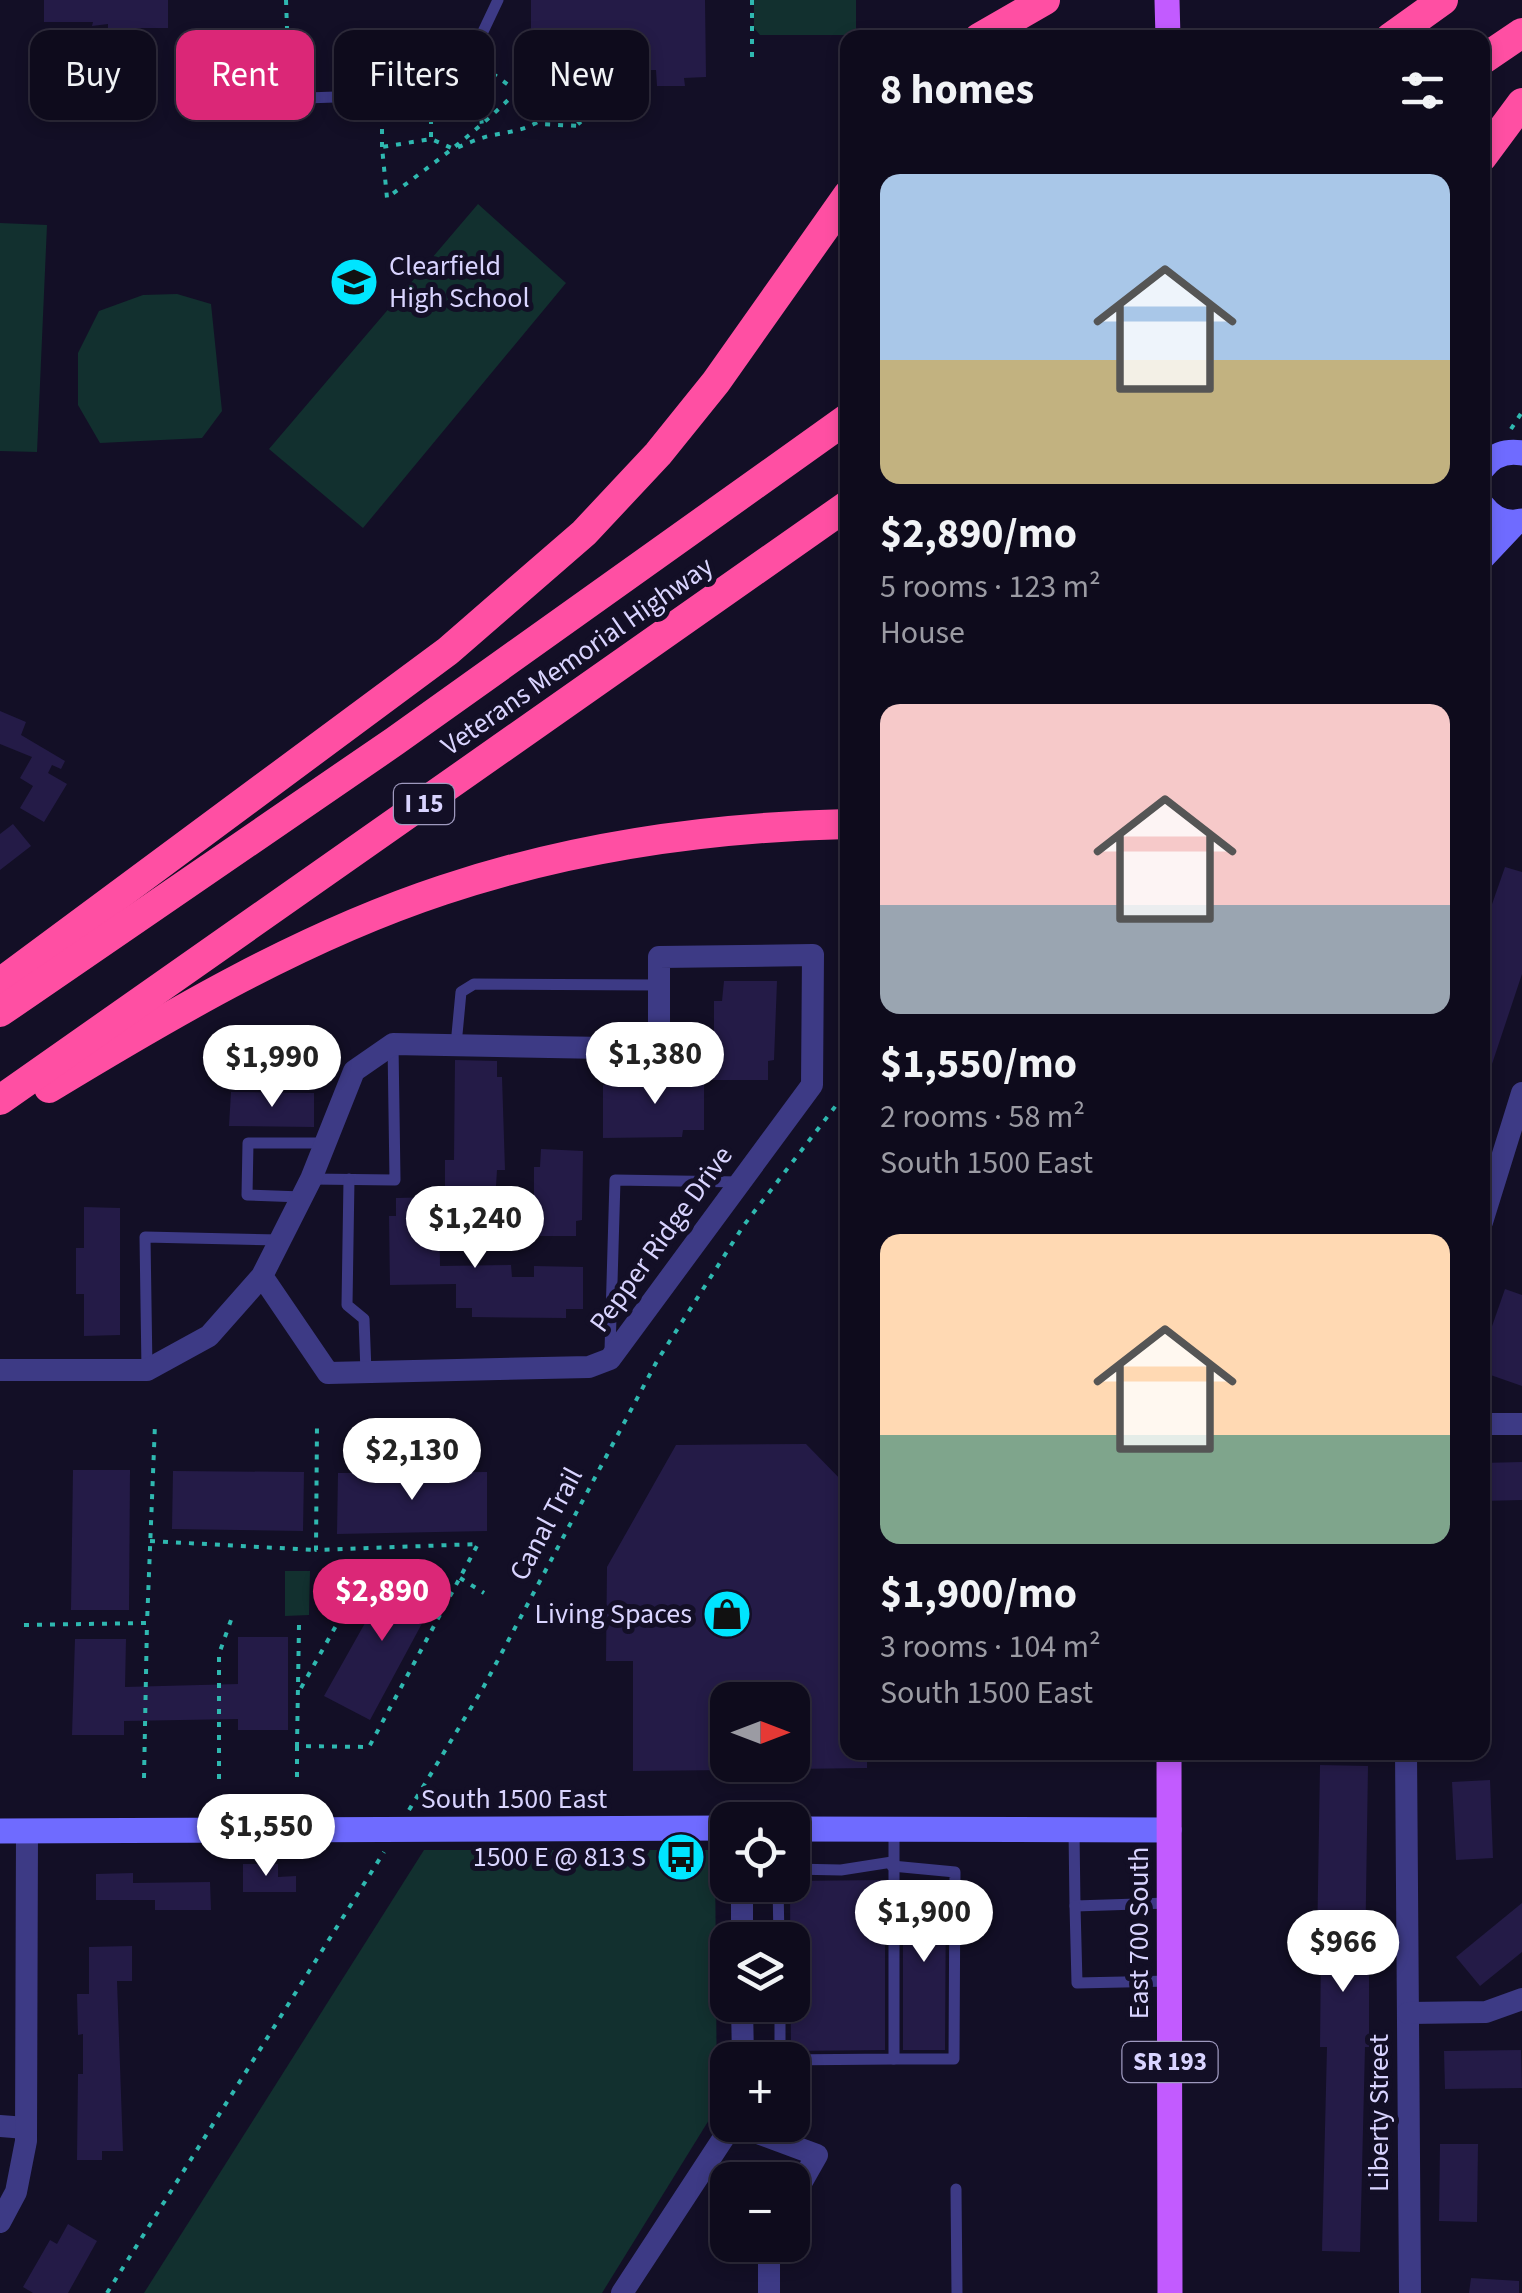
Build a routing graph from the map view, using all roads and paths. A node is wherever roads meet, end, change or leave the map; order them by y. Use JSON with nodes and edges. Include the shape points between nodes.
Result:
{"nodes":[{"id":1,"x":286,"y":0,"type":"edge"},
{"id":2,"x":498,"y":0,"type":"edge"},
{"id":3,"x":752,"y":0,"type":"edge"},
{"id":4,"x":1045,"y":0,"type":"edge"},
{"id":5,"x":1167,"y":0,"type":"edge"},
{"id":6,"x":1443,"y":0,"type":"edge"},
{"id":7,"x":287,"y":30,"type":"edge"},
{"id":8,"x":993,"y":30,"type":"edge"},
{"id":9,"x":1168,"y":30,"type":"edge"},
{"id":10,"x":1401,"y":30,"type":"edge"},
{"id":11,"x":1522,"y":33,"type":"edge"},
{"id":12,"x":1490,"y":55,"type":"edge"},
{"id":13,"x":752,"y":57,"type":"dead end"},
{"id":14,"x":514,"y":89,"type":"edge"},
{"id":15,"x":514,"y":94,"type":"edge"},
{"id":16,"x":314,"y":98,"type":"edge"},
{"id":17,"x":1522,"y":104,"type":"edge"},
{"id":18,"x":382,"y":120,"type":"edge"},
{"id":19,"x":431,"y":120,"type":"edge"},
{"id":20,"x":539,"y":120,"type":"edge"},
{"id":21,"x":577,"y":120,"type":"edge"},
{"id":22,"x":536,"y":124,"type":"junction"},
{"id":23,"x":482,"y":126,"type":"junction"},
{"id":24,"x":431,"y":140,"type":"junction"},
{"id":25,"x":1490,"y":146,"type":"edge"},
{"id":26,"x":382,"y":147,"type":"junction"},
{"id":27,"x":454,"y":149,"type":"junction"},
{"id":28,"x":840,"y":206,"type":"edge"},
{"id":29,"x":840,"y":424,"type":"edge"},
{"id":30,"x":1522,"y":439,"type":"edge"},
{"id":31,"x":1522,"y":452,"type":"edge"},
{"id":32,"x":1490,"y":461,"type":"edge"},
{"id":33,"x":1490,"y":461,"type":"edge"},
{"id":34,"x":840,"y":511,"type":"edge"},
{"id":35,"x":1490,"y":514,"type":"edge"},
{"id":36,"x":1519,"y":522,"type":"edge"},
{"id":37,"x":1490,"y":550,"type":"edge"},
{"id":38,"x":840,"y":824,"type":"edge"},
{"id":39,"x":0,"y":982,"type":"edge"},
{"id":40,"x":660,"y":985,"type":"junction"},
{"id":41,"x":0,"y":1012,"type":"edge"},
{"id":42,"x":393,"y":1044,"type":"junction"},
{"id":43,"x":456,"y":1045,"type":"junction"},
{"id":44,"x":1522,"y":1093,"type":"edge"},
{"id":45,"x":0,"y":1100,"type":"edge"},
{"id":46,"x":840,"y":1100,"type":"edge"},
{"id":47,"x":0,"y":1118,"type":"edge"},
{"id":48,"x":325,"y":1144,"type":"junction"},
{"id":49,"x":349,"y":1179,"type":"junction"},
{"id":50,"x":740,"y":1182,"type":"junction"},
{"id":51,"x":307,"y":1188,"type":"junction"},
{"id":52,"x":1490,"y":1196,"type":"edge"},
{"id":53,"x":280,"y":1240,"type":"junction"},
{"id":54,"x":262,"y":1276,"type":"junction"},
{"id":55,"x":610,"y":1359,"type":"junction"},
{"id":56,"x":0,"y":1370,"type":"edge"},
{"id":57,"x":147,"y":1370,"type":"junction"},
{"id":58,"x":366,"y":1372,"type":"junction"},
{"id":59,"x":155,"y":1424,"type":"dead end"},
{"id":60,"x":1490,"y":1424,"type":"edge"},
{"id":61,"x":1522,"y":1424,"type":"edge"},
{"id":62,"x":317,"y":1425,"type":"dead end"},
{"id":63,"x":150,"y":1541,"type":"junction"},
{"id":64,"x":316,"y":1550,"type":"junction"},
{"id":65,"x":460,"y":1578,"type":"junction"},
{"id":66,"x":355,"y":1592,"type":"dead end"},
{"id":67,"x":484,"y":1593,"type":"dead end"},
{"id":68,"x":232,"y":1620,"type":"dead end"},
{"id":69,"x":147,"y":1623,"type":"junction"},
{"id":70,"x":24,"y":1624,"type":"dead end"},
{"id":71,"x":300,"y":1625,"type":"dead end"},
{"id":72,"x":298,"y":1692,"type":"junction"},
{"id":73,"x":297,"y":1746,"type":"junction"},
{"id":74,"x":1169,"y":1760,"type":"edge"},
{"id":75,"x":1406,"y":1760,"type":"edge"},
{"id":76,"x":144,"y":1778,"type":"dead end"},
{"id":77,"x":219,"y":1779,"type":"dead end"},
{"id":78,"x":297,"y":1779,"type":"dead end"},
{"id":79,"x":710,"y":1828,"type":"edge"},
{"id":80,"x":810,"y":1829,"type":"edge"},
{"id":81,"x":398,"y":1830,"type":"junction"},
{"id":82,"x":894,"y":1830,"type":"junction"},
{"id":83,"x":1169,"y":1830,"type":"junction"},
{"id":84,"x":0,"y":1831,"type":"edge"},
{"id":85,"x":26,"y":1831,"type":"junction"},
{"id":86,"x":1074,"y":1831,"type":"junction"},
{"id":87,"x":892,"y":1864,"type":"junction"},
{"id":88,"x":810,"y":1869,"type":"edge"},
{"id":89,"x":1168,"y":1903,"type":"junction"},
{"id":90,"x":1075,"y":1906,"type":"junction"},
{"id":91,"x":1170,"y":1981,"type":"junction"},
{"id":92,"x":1522,"y":2000,"type":"edge"},
{"id":93,"x":1408,"y":2013,"type":"junction"},
{"id":94,"x":780,"y":2022,"type":"edge"},
{"id":95,"x":894,"y":2058,"type":"junction"},
{"id":96,"x":0,"y":2126,"type":"edge"},
{"id":97,"x":26,"y":2128,"type":"junction"},
{"id":98,"x":723,"y":2142,"type":"edge"},
{"id":99,"x":779,"y":2142,"type":"edge"},
{"id":100,"x":810,"y":2167,"type":"edge"},
{"id":101,"x":956,"y":2189,"type":"dead end"},
{"id":102,"x":0,"y":2222,"type":"edge"},
{"id":103,"x":770,"y":2262,"type":"edge"},
{"id":104,"x":107,"y":2293,"type":"edge"},
{"id":105,"x":622,"y":2293,"type":"edge"},
{"id":106,"x":769,"y":2293,"type":"edge"},
{"id":107,"x":957,"y":2293,"type":"edge"},
{"id":108,"x":1170,"y":2293,"type":"edge"},
{"id":109,"x":1410,"y":2293,"type":"edge"}],
"edges":[{"from":1,"to":7,"type":"path"},
{"from":2,"to":16,"type":"lane","via":[[454,94]]},
{"from":3,"to":13,"type":"path"},
{"from":4,"to":8,"type":"highway"},
{"from":5,"to":9,"type":"main road"},
{"from":6,"to":10,"type":"highway"},
{"from":11,"to":12,"type":"highway"},
{"from":14,"to":23,"type":"path","via":[[474,60]]},
{"from":15,"to":23,"type":"path"},
{"from":17,"to":25,"type":"highway"},
{"from":18,"to":26,"type":"path"},
{"from":19,"to":24,"type":"path"},
{"from":20,"to":22,"type":"path"},
{"from":21,"to":22,"type":"path","via":[[582,126]]},
{"from":22,"to":27,"type":"path"},
{"from":23,"to":27,"type":"path"},
{"from":24,"to":26,"type":"path"},
{"from":24,"to":27,"type":"path"},
{"from":26,"to":27,"type":"path","via":[[387,198]]},
{"from":28,"to":39,"type":"highway","via":[[704,398],[584,533],[448,651]]},
{"from":29,"to":41,"type":"highway","name":"Veterans Memorial Highway","number":"I 15"},
{"from":30,"to":32,"type":"street"},
{"from":31,"to":33,"type":"street"},
{"from":34,"to":45,"type":"highway","name":"Veterans Memorial Highway","number":"I 15"},
{"from":35,"to":36,"type":"street"},
{"from":36,"to":37,"type":"street"},
{"from":38,"to":47,"type":"highway","via":[[656,838],[442,890],[284,958],[131,1038]]},
{"from":40,"to":43,"type":"lane","via":[[474,984],[461,992]]},
{"from":40,"to":43,"type":"street","via":[[660,1049]]},
{"from":40,"to":50,"type":"street","name":"Pepper Ridge Drive","via":[[660,957],[813,955],[812,1085]]},
{"from":42,"to":43,"type":"street"},
{"from":42,"to":48,"type":"street","via":[[354,1071]]},
{"from":42,"to":49,"type":"lane","via":[[394,1180]]},
{"from":44,"to":52,"type":"street"},
{"from":46,"to":81,"type":"path","name":"Canal Trail","via":[[744,1225],[657,1360],[483,1688]]},
{"from":48,"to":51,"type":"street"},
{"from":48,"to":51,"type":"lane","via":[[248,1144],[247,1196]]},
{"from":49,"to":51,"type":"lane"},
{"from":49,"to":58,"type":"lane","via":[[346,1305],[364,1320]]},
{"from":50,"to":55,"type":"street","name":"Pepper Ridge Drive"},
{"from":50,"to":55,"type":"lane","via":[[615,1180]]},
{"from":51,"to":53,"type":"street"},
{"from":53,"to":54,"type":"street"},
{"from":53,"to":57,"type":"lane","via":[[145,1237]]},
{"from":54,"to":57,"type":"street","via":[[209,1336]]},
{"from":54,"to":58,"type":"street","name":"Pepper Ridge Drive","via":[[328,1372]]},
{"from":55,"to":58,"type":"street","name":"Pepper Ridge Drive","via":[[588,1368]]},
{"from":56,"to":57,"type":"street"},
{"from":59,"to":63,"type":"path"},
{"from":60,"to":61,"type":"street"},
{"from":62,"to":64,"type":"path"},
{"from":63,"to":64,"type":"path"},
{"from":63,"to":69,"type":"path"},
{"from":64,"to":65,"type":"path","via":[[478,1544]]},
{"from":65,"to":67,"type":"path"},
{"from":65,"to":73,"type":"path","via":[[369,1748]]},
{"from":66,"to":72,"type":"path"},
{"from":68,"to":77,"type":"path","via":[[219,1654]]},
{"from":69,"to":70,"type":"path"},
{"from":69,"to":76,"type":"path"},
{"from":71,"to":72,"type":"path"},
{"from":72,"to":73,"type":"path"},
{"from":73,"to":78,"type":"path"},
{"from":74,"to":83,"type":"main road","name":"East 700 South","number":"SR 193"},
{"from":75,"to":93,"type":"street","name":"Liberty Street"},
{"from":79,"to":81,"type":"street","name":"South 1500 East"},
{"from":80,"to":82,"type":"street"},
{"from":81,"to":85,"type":"street","name":"South 1500 East"},
{"from":81,"to":104,"type":"path","name":"Canal Trail"},
{"from":82,"to":86,"type":"street"},
{"from":82,"to":87,"type":"lane"},
{"from":83,"to":86,"type":"street"},
{"from":83,"to":89,"type":"main road","name":"East 700 South","number":"SR 193"},
{"from":84,"to":85,"type":"street","name":"South 1500 East"},
{"from":85,"to":97,"type":"street"},
{"from":86,"to":90,"type":"lane"},
{"from":87,"to":88,"type":"lane"},
{"from":87,"to":95,"type":"lane"},
{"from":87,"to":95,"type":"lane","via":[[955,1872],[954,2059]]},
{"from":89,"to":90,"type":"lane"},
{"from":89,"to":91,"type":"main road","name":"East 700 South","number":"SR 193"},
{"from":90,"to":91,"type":"lane","via":[[1077,1983]]},
{"from":91,"to":108,"type":"main road","name":"East 700 South","number":"SR 193"},
{"from":92,"to":93,"type":"street","via":[[1486,2012]]},
{"from":93,"to":109,"type":"street","name":"Liberty Street"},
{"from":94,"to":95,"type":"lane","via":[[780,2060]]},
{"from":96,"to":97,"type":"street"},
{"from":97,"to":102,"type":"street","via":[[16,2192]]},
{"from":98,"to":105,"type":"street"},
{"from":99,"to":100,"type":"street","via":[[817,2154]]},
{"from":101,"to":107,"type":"lane"},
{"from":103,"to":106,"type":"street"}]}
